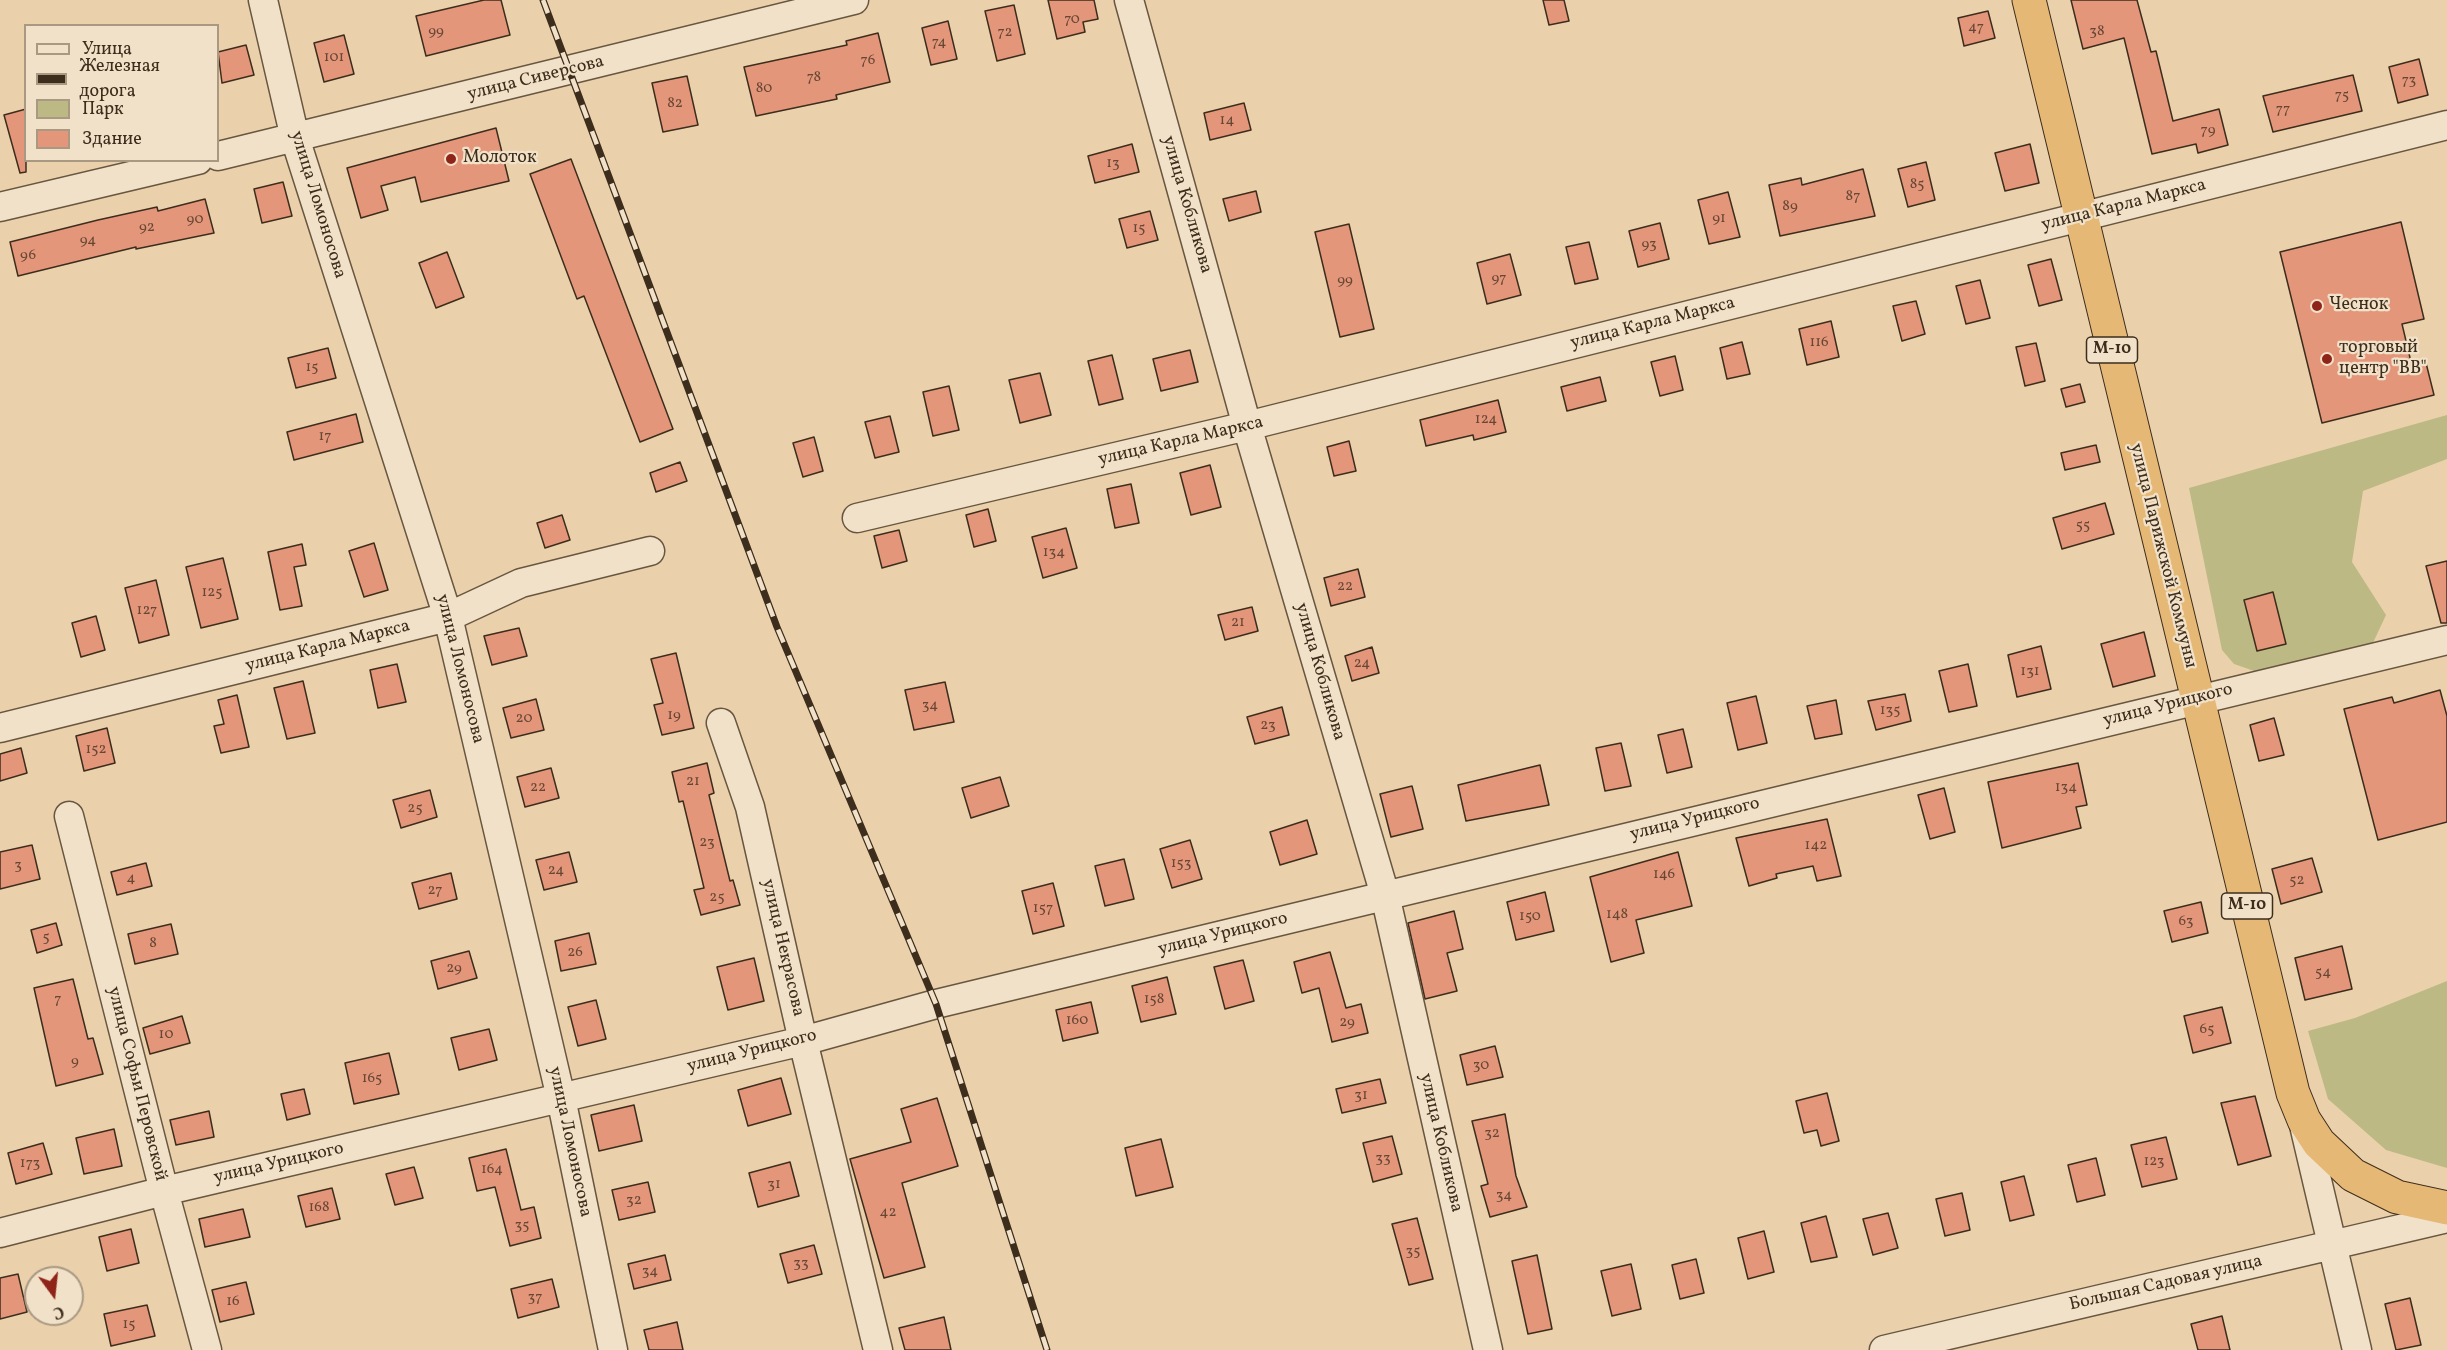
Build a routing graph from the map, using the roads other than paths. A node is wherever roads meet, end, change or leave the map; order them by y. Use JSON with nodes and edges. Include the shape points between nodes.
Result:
{"nodes":[{"id":1,"x":263,"y":0,"type":"edge"},
{"id":2,"x":854,"y":0,"type":"edge"},
{"id":3,"x":1129,"y":0,"type":"edge"},
{"id":4,"x":2029,"y":0,"type":"edge"},
{"id":5,"x":2447,"y":125,"type":"edge"},
{"id":6,"x":295,"y":138,"type":"junction"},
{"id":7,"x":219,"y":156,"type":"edge"},
{"id":8,"x":190,"y":162,"type":"edge"},
{"id":9,"x":0,"y":207,"type":"edge"},
{"id":10,"x":2081,"y":217,"type":"junction"},
{"id":11,"x":1247,"y":426,"type":"junction"},
{"id":12,"x":857,"y":518,"type":"dead end"},
{"id":13,"x":650,"y":551,"type":"dead end"},
{"id":14,"x":448,"y":617,"type":"junction"},
{"id":15,"x":2447,"y":640,"type":"edge"},
{"id":16,"x":2197,"y":699,"type":"junction"},
{"id":17,"x":721,"y":723,"type":"dead end"},
{"id":18,"x":0,"y":728,"type":"edge"},
{"id":19,"x":69,"y":816,"type":"dead end"},
{"id":20,"x":1385,"y":896,"type":"junction"},
{"id":21,"x":803,"y":1041,"type":"junction"},
{"id":22,"x":561,"y":1098,"type":"junction"},
{"id":23,"x":2300,"y":1111,"type":"junction"},
{"id":24,"x":164,"y":1191,"type":"junction"},
{"id":25,"x":2447,"y":1208,"type":"edge"},
{"id":26,"x":2447,"y":1218,"type":"edge"},
{"id":27,"x":0,"y":1233,"type":"edge"},
{"id":28,"x":2333,"y":1244,"type":"junction"},
{"id":29,"x":207,"y":1350,"type":"edge"},
{"id":30,"x":612,"y":1350,"type":"edge"},
{"id":31,"x":878,"y":1350,"type":"edge"},
{"id":32,"x":1488,"y":1350,"type":"edge"},
{"id":33,"x":1884,"y":1350,"type":"edge"},
{"id":34,"x":2357,"y":1350,"type":"edge"}],
"edges":[{"from":1,"to":6,"type":"street","name":"улица Ломоносова"},
{"from":2,"to":6,"type":"street","name":"улица Сиверсова"},
{"from":3,"to":11,"type":"street","name":"улица Кобликова"},
{"from":4,"to":10,"type":"highway","name":"улица Парижской Коммуны","number":"М-10"},
{"from":5,"to":10,"type":"street","name":"улица Карла Маркса"},
{"from":6,"to":7,"type":"street","name":"улица Сиверсова"},
{"from":6,"to":14,"type":"street","name":"улица Ломоносова"},
{"from":8,"to":9,"type":"street"},
{"from":10,"to":11,"type":"street","name":"улица Карла Маркса"},
{"from":10,"to":16,"type":"highway","name":"улица Парижской Коммуны","number":"М-10"},
{"from":11,"to":12,"type":"street","name":"улица Карла Маркса"},
{"from":11,"to":20,"type":"street","name":"улица Кобликова"},
{"from":13,"to":14,"type":"street","name":"улица Карла Маркса","via":[[521,583]]},
{"from":14,"to":18,"type":"street","name":"улица Карла Маркса"},
{"from":14,"to":22,"type":"street","name":"улица Ломоносова"},
{"from":15,"to":16,"type":"street","name":"улица Урицкого"},
{"from":16,"to":20,"type":"street","name":"улица Урицкого"},
{"from":16,"to":23,"type":"highway","name":"улица Парижской Коммуны","number":"М-10"},
{"from":17,"to":21,"type":"street","name":"улица Некрасова","via":[[750,807]]},
{"from":19,"to":24,"type":"street","name":"улица Софьи Перовской"},
{"from":20,"to":21,"type":"street","name":"улица Урицкого","via":[[936,1004]]},
{"from":20,"to":32,"type":"street","name":"улица Кобликова"},
{"from":21,"to":22,"type":"street","name":"улица Урицкого"},
{"from":21,"to":31,"type":"street","name":"улица Некрасова"},
{"from":22,"to":24,"type":"street","name":"улица Урицкого"},
{"from":22,"to":30,"type":"street","name":"улица Ломоносова"},
{"from":23,"to":25,"type":"highway","name":"улица Парижской Коммуны","number":"М-10","via":[[2325,1150],[2368,1185],[2416,1203]]},
{"from":23,"to":28,"type":"street","name":"улица Парижской Коммуны"},
{"from":24,"to":27,"type":"street","name":"улица Урицкого"},
{"from":24,"to":29,"type":"street","name":"улица Софьи Перовской"},
{"from":26,"to":28,"type":"street","name":"Большая Садовая улица"},
{"from":28,"to":33,"type":"street","name":"Большая Садовая улица"},
{"from":28,"to":34,"type":"street","name":"улица Парижской Коммуны"}]}
